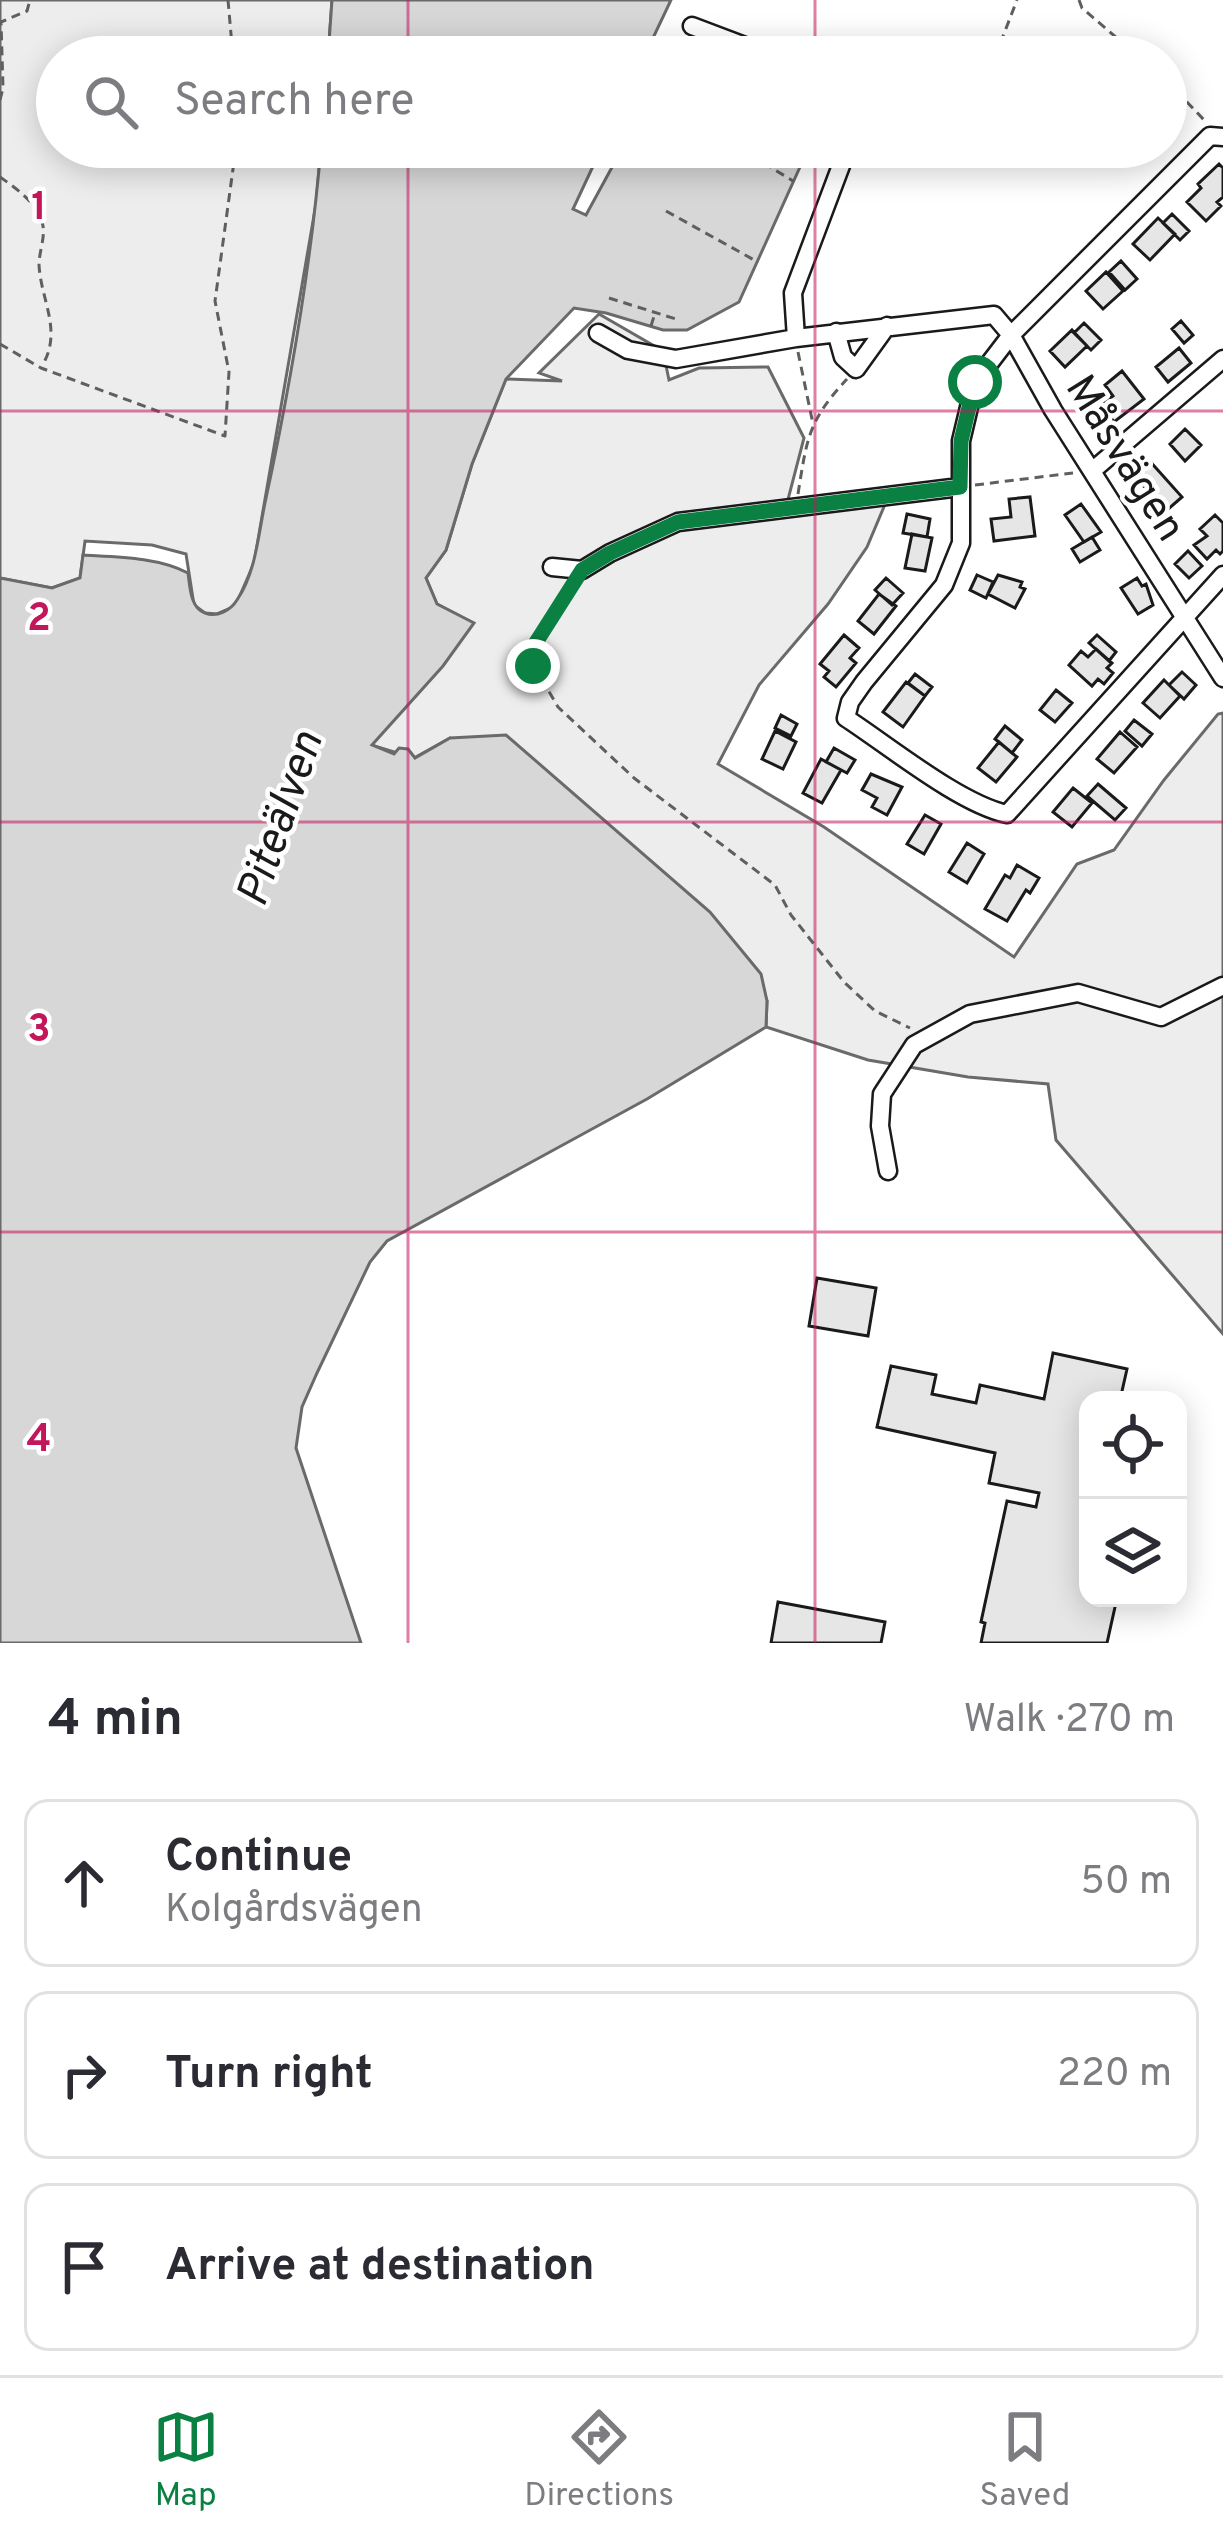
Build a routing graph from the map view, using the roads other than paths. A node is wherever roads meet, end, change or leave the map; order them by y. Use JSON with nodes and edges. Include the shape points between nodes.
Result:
{"nodes":[{"id":1,"x":692,"y":26,"type":"dead end"},
{"id":2,"x":718,"y":36,"type":"edge"},
{"id":3,"x":1221,"y":136,"type":"edge"},
{"id":4,"x":1187,"y":159,"type":"edge"},
{"id":5,"x":840,"y":168,"type":"edge"},
{"id":6,"x":1178,"y":168,"type":"edge"},
{"id":7,"x":887,"y":326,"type":"junction"},
{"id":8,"x":836,"y":332,"type":"junction"},
{"id":9,"x":598,"y":333,"type":"dead end"},
{"id":10,"x":1011,"y":335,"type":"junction"},
{"id":11,"x":796,"y":338,"type":"junction"},
{"id":12,"x":1223,"y":359,"type":"edge"},
{"id":13,"x":1092,"y":471,"type":"junction"},
{"id":14,"x":960,"y":487,"type":"junction"},
{"id":15,"x":552,"y":567,"type":"dead end"},
{"id":16,"x":1223,"y":575,"type":"edge"},
{"id":17,"x":1184,"y":616,"type":"junction"},
{"id":18,"x":1223,"y":678,"type":"edge"},
{"id":19,"x":1223,"y":986,"type":"edge"},
{"id":20,"x":888,"y":1171,"type":"dead end"}],
"edges":[{"from":1,"to":2,"type":"street"},
{"from":3,"to":4,"type":"street","via":[[1210,136]]},
{"from":5,"to":11,"type":"street","via":[[793,293]]},
{"from":6,"to":10,"type":"street"},
{"from":7,"to":8,"type":"street"},
{"from":7,"to":8,"type":"street","via":[[856,369]]},
{"from":7,"to":10,"type":"street","via":[[994,316]]},
{"from":8,"to":11,"type":"street"},
{"from":9,"to":11,"type":"street","via":[[628,350],[676,359]]},
{"from":10,"to":13,"type":"street","name":"Måsvägen"},
{"from":10,"to":14,"type":"street","via":[[975,382]]},
{"from":12,"to":13,"type":"street"},
{"from":13,"to":17,"type":"street","name":"Måsvägen"},
{"from":14,"to":15,"type":"street","via":[[678,522],[582,570]]},
{"from":14,"to":17,"type":"street","via":[[961,543],[944,585],[850,701],[846,718],[991,811],[1007,814]]},
{"from":16,"to":17,"type":"street"},
{"from":17,"to":18,"type":"street","name":"Måsvägen"},
{"from":19,"to":20,"type":"street","via":[[1161,1018],[1078,993],[970,1013],[914,1045],[882,1094]]}]}
